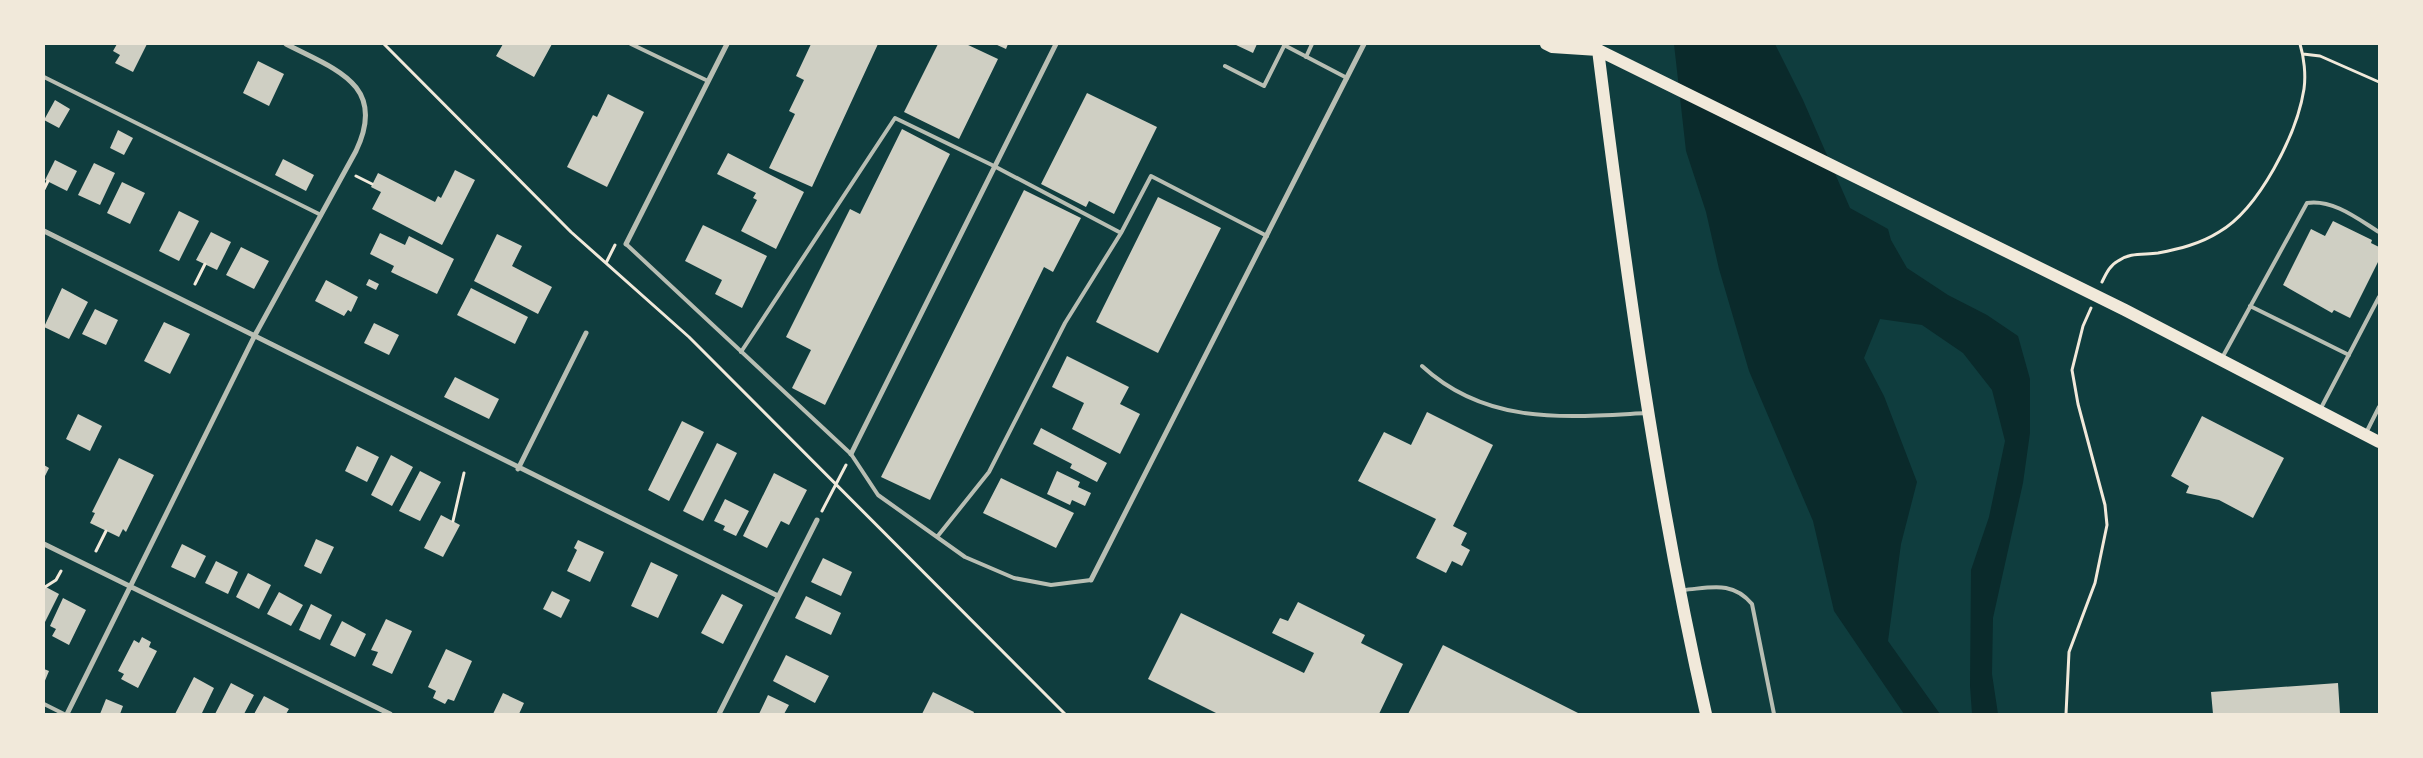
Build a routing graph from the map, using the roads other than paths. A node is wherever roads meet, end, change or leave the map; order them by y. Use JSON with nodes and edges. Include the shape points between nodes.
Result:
{"nodes":[{"id":1,"x":286,"y":44,"type":"edge"},
{"id":2,"x":631,"y":44,"type":"edge"},
{"id":3,"x":726,"y":44,"type":"edge"},
{"id":4,"x":1056,"y":44,"type":"edge"},
{"id":5,"x":1284,"y":44,"type":"edge"},
{"id":6,"x":1312,"y":44,"type":"edge"},
{"id":7,"x":1364,"y":44,"type":"edge"},
{"id":8,"x":1546,"y":44,"type":"edge"},
{"id":9,"x":1597,"y":45,"type":"edge"},
{"id":10,"x":1306,"y":57,"type":"junction"},
{"id":11,"x":1225,"y":66,"type":"dead end"},
{"id":12,"x":44,"y":77,"type":"edge"},
{"id":13,"x":1347,"y":78,"type":"junction"},
{"id":14,"x":708,"y":81,"type":"junction"},
{"id":15,"x":994,"y":166,"type":"junction"},
{"id":16,"x":321,"y":215,"type":"junction"},
{"id":17,"x":44,"y":232,"type":"edge"},
{"id":18,"x":1121,"y":232,"type":"junction"},
{"id":19,"x":2379,"y":232,"type":"edge"},
{"id":20,"x":1267,"y":236,"type":"junction"},
{"id":21,"x":626,"y":244,"type":"joint"},
{"id":22,"x":2379,"y":297,"type":"edge"},
{"id":23,"x":2250,"y":306,"type":"junction"},
{"id":24,"x":586,"y":333,"type":"dead end"},
{"id":25,"x":255,"y":335,"type":"junction"},
{"id":26,"x":741,"y":352,"type":"junction"},
{"id":27,"x":2349,"y":354,"type":"junction"},
{"id":28,"x":2220,"y":360,"type":"junction"},
{"id":29,"x":1422,"y":366,"type":"dead end"},
{"id":30,"x":2379,"y":407,"type":"edge"},
{"id":31,"x":2319,"y":411,"type":"junction"},
{"id":32,"x":1647,"y":413,"type":"junction"},
{"id":33,"x":2365,"y":435,"type":"junction"},
{"id":34,"x":2379,"y":442,"type":"edge"},
{"id":35,"x":852,"y":454,"type":"junction"},
{"id":36,"x":518,"y":469,"type":"junction"},
{"id":37,"x":817,"y":520,"type":"road end"},
{"id":38,"x":937,"y":537,"type":"junction"},
{"id":39,"x":44,"y":544,"type":"edge"},
{"id":40,"x":1091,"y":580,"type":"joint"},
{"id":41,"x":131,"y":587,"type":"junction"},
{"id":42,"x":1680,"y":591,"type":"junction"},
{"id":43,"x":778,"y":596,"type":"junction"},
{"id":44,"x":44,"y":704,"type":"edge"},
{"id":45,"x":66,"y":714,"type":"edge"},
{"id":46,"x":390,"y":714,"type":"edge"},
{"id":47,"x":719,"y":714,"type":"edge"},
{"id":48,"x":1706,"y":714,"type":"edge"},
{"id":49,"x":1774,"y":714,"type":"edge"}],
"edges":[{"from":1,"to":16,"type":"street","via":[[343,73],[362,94],[364,132]]},
{"from":2,"to":14,"type":"lane"},
{"from":3,"to":14,"type":"street"},
{"from":4,"to":15,"type":"street"},
{"from":5,"to":10,"type":"lane"},
{"from":5,"to":11,"type":"lane","via":[[1264,86]]},
{"from":6,"to":10,"type":"lane"},
{"from":7,"to":13,"type":"street"},
{"from":8,"to":9,"type":"main road","via":[[1552,47]]},
{"from":9,"to":28,"type":"main road","via":[[1674,87]]},
{"from":9,"to":32,"type":"main road"},
{"from":10,"to":13,"type":"lane"},
{"from":12,"to":16,"type":"lane"},
{"from":13,"to":20,"type":"street"},
{"from":14,"to":21,"type":"street"},
{"from":15,"to":18,"type":"lane"},
{"from":15,"to":26,"type":"lane","via":[[895,118]]},
{"from":15,"to":35,"type":"street"},
{"from":16,"to":25,"type":"street"},
{"from":17,"to":25,"type":"street"},
{"from":18,"to":20,"type":"lane","via":[[1150,176]]},
{"from":18,"to":38,"type":"lane","via":[[1065,323],[989,472]]},
{"from":19,"to":23,"type":"lane","via":[[2337,208],[2320,201],[2308,202]]},
{"from":20,"to":40,"type":"street"},
{"from":21,"to":26,"type":"lane"},
{"from":22,"to":27,"type":"lane"},
{"from":23,"to":27,"type":"lane"},
{"from":23,"to":28,"type":"lane"},
{"from":24,"to":36,"type":"street"},
{"from":25,"to":36,"type":"street"},
{"from":25,"to":41,"type":"street"},
{"from":26,"to":35,"type":"lane"},
{"from":27,"to":31,"type":"lane"},
{"from":28,"to":31,"type":"main road"},
{"from":29,"to":32,"type":"lane","via":[[1436,380],[1504,410],[1545,417]]},
{"from":30,"to":33,"type":"lane"},
{"from":31,"to":33,"type":"main road"},
{"from":32,"to":42,"type":"main road"},
{"from":33,"to":34,"type":"main road"},
{"from":35,"to":38,"type":"lane","via":[[878,495]]},
{"from":36,"to":43,"type":"street"},
{"from":37,"to":43,"type":"street"},
{"from":38,"to":40,"type":"lane","via":[[965,557],[1014,578],[1051,585]]},
{"from":39,"to":41,"type":"street"},
{"from":41,"to":45,"type":"street"},
{"from":41,"to":46,"type":"street"},
{"from":42,"to":48,"type":"main road"},
{"from":42,"to":49,"type":"lane","via":[[1732,588],[1743,593],[1752,604]]},
{"from":43,"to":47,"type":"street"},
{"from":44,"to":45,"type":"lane"}]}
